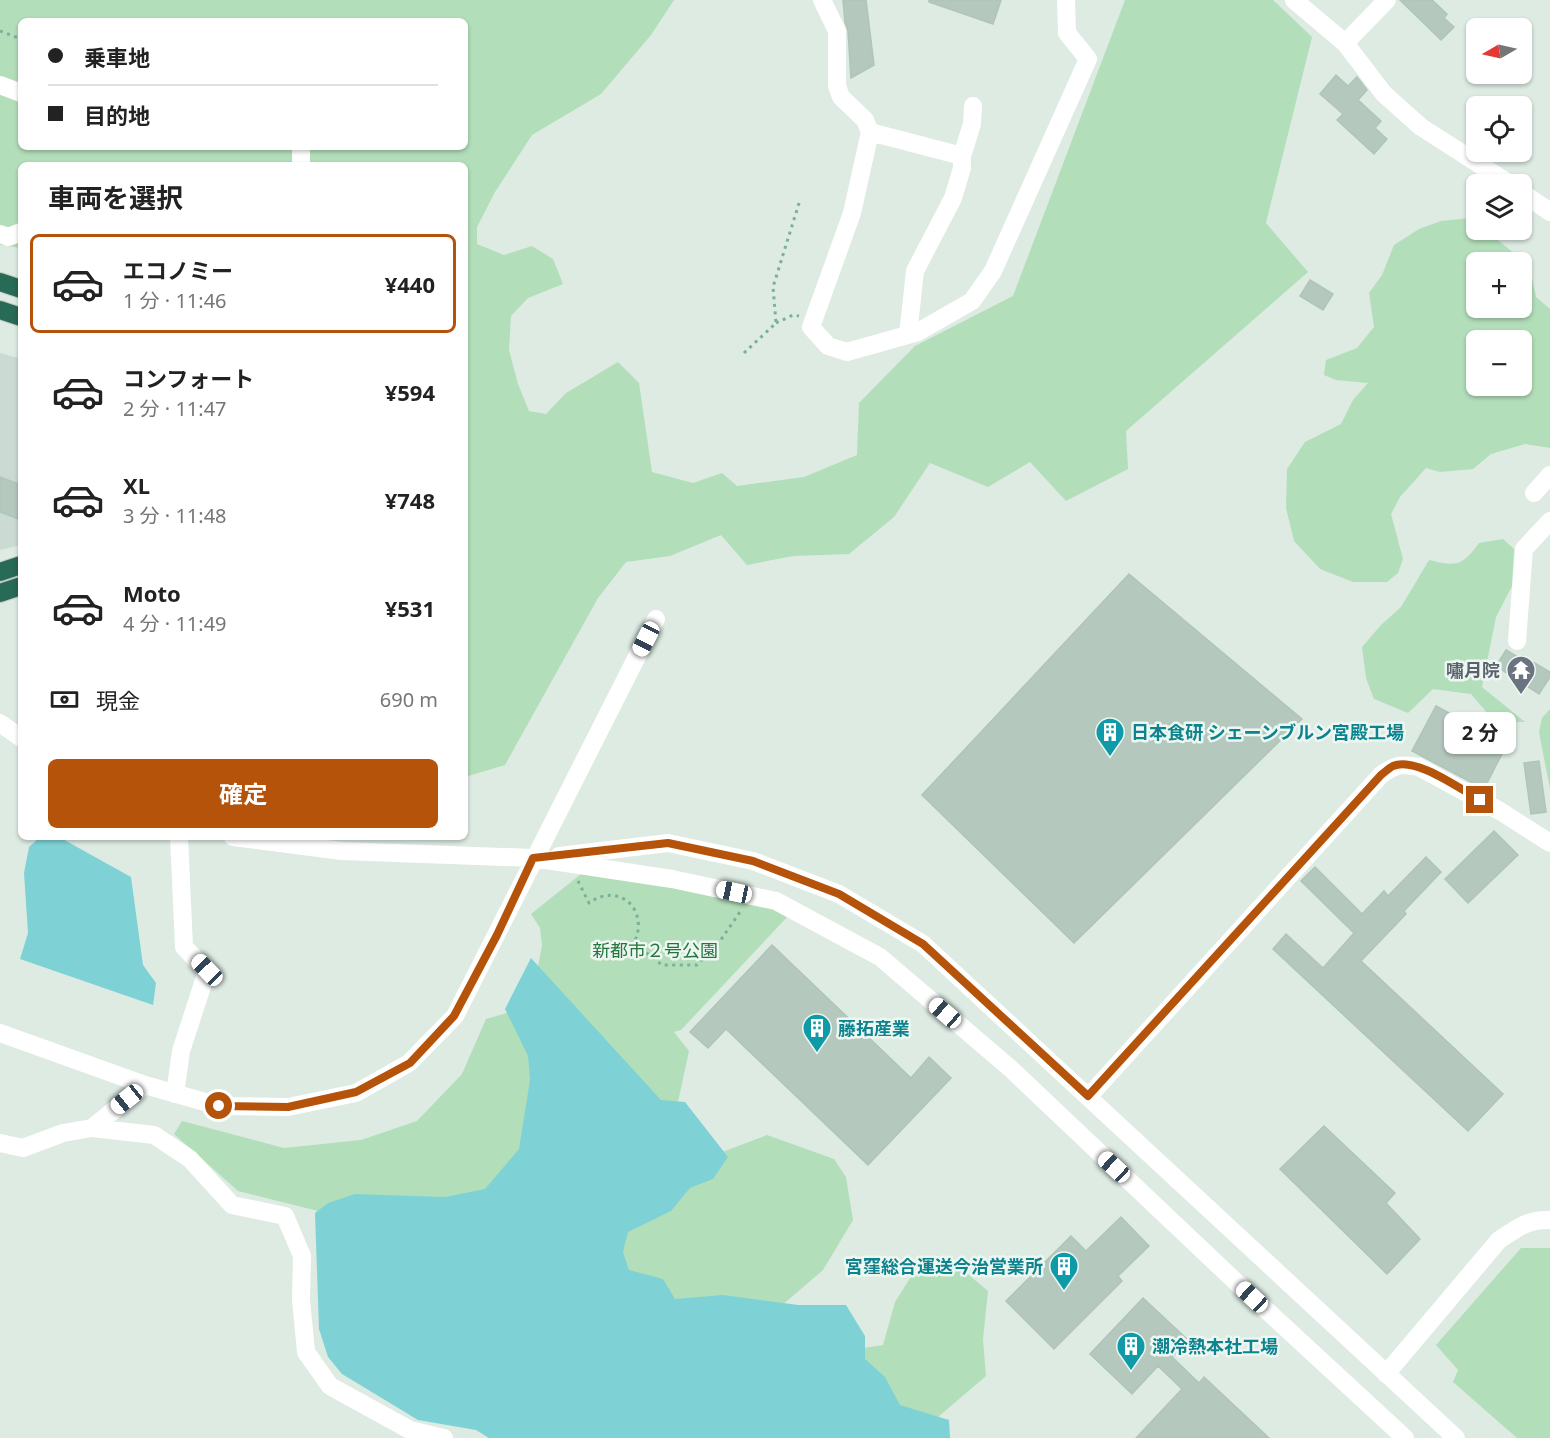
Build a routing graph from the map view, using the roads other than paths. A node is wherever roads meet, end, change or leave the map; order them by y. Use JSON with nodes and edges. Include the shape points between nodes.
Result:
{"nodes":[{"id":1,"x":822,"y":0,"type":"edge"},
{"id":2,"x":1066,"y":0,"type":"edge"},
{"id":3,"x":1294,"y":0,"type":"edge"},
{"id":4,"x":1387,"y":0,"type":"edge"},
{"id":5,"x":1345,"y":43,"type":"junction"},
{"id":6,"x":0,"y":85,"type":"edge"},
{"id":7,"x":18,"y":92,"type":"edge"},
{"id":8,"x":974,"y":106,"type":"dead end"},
{"id":9,"x":870,"y":132,"type":"junction"},
{"id":10,"x":962,"y":156,"type":"junction"},
{"id":11,"x":1494,"y":174,"type":"edge"},
{"id":12,"x":1532,"y":200,"type":"edge"},
{"id":13,"x":1550,"y":212,"type":"edge"},
{"id":14,"x":18,"y":233,"type":"edge"},
{"id":15,"x":0,"y":234,"type":"edge"},
{"id":16,"x":0,"y":282,"type":"edge"},
{"id":17,"x":18,"y":288,"type":"edge"},
{"id":18,"x":0,"y":310,"type":"edge"},
{"id":19,"x":18,"y":316,"type":"edge"},
{"id":20,"x":908,"y":335,"type":"junction"},
{"id":21,"x":1550,"y":474,"type":"edge"},
{"id":22,"x":1534,"y":493,"type":"dead end"},
{"id":23,"x":1550,"y":521,"type":"edge"},
{"id":24,"x":18,"y":566,"type":"edge"},
{"id":25,"x":0,"y":572,"type":"edge"},
{"id":26,"x":18,"y":587,"type":"edge"},
{"id":27,"x":0,"y":593,"type":"edge"},
{"id":28,"x":656,"y":619,"type":"dead end"},
{"id":29,"x":1516,"y":641,"type":"dead end"},
{"id":30,"x":0,"y":723,"type":"edge"},
{"id":31,"x":18,"y":736,"type":"edge"},
{"id":32,"x":179,"y":840,"type":"edge"},
{"id":33,"x":257,"y":840,"type":"edge"},
{"id":34,"x":1550,"y":843,"type":"edge"},
{"id":35,"x":533,"y":858,"type":"junction"},
{"id":36,"x":0,"y":1033,"type":"edge"},
{"id":37,"x":145,"y":1085,"type":"junction"},
{"id":38,"x":175,"y":1094,"type":"junction"},
{"id":39,"x":1088,"y":1096,"type":"junction"},
{"id":40,"x":92,"y":1128,"type":"junction"},
{"id":41,"x":0,"y":1143,"type":"edge"},
{"id":42,"x":1550,"y":1220,"type":"edge"},
{"id":43,"x":1386,"y":1374,"type":"junction"},
{"id":44,"x":444,"y":1438,"type":"edge"},
{"id":45,"x":1405,"y":1438,"type":"edge"},
{"id":46,"x":1456,"y":1438,"type":"edge"}],
"edges":[{"from":1,"to":9,"type":"street","via":[[837,31],[837,86],[841,97],[865,120]]},
{"from":2,"to":20,"type":"street","via":[[1067,33],[1088,59],[993,272],[972,301]]},
{"from":3,"to":5,"type":"street"},
{"from":4,"to":5,"type":"street"},
{"from":5,"to":11,"type":"street","via":[[1384,94],[1406,114]]},
{"from":6,"to":7,"type":"street"},
{"from":8,"to":10,"type":"street"},
{"from":9,"to":10,"type":"street"},
{"from":9,"to":20,"type":"street","via":[[852,213],[812,327],[828,346],[847,352]]},
{"from":10,"to":20,"type":"street","via":[[953,198],[915,271]]},
{"from":12,"to":13,"type":"street"},
{"from":14,"to":15,"type":"street","via":[[8,237]]},
{"from":16,"to":17,"type":"highway"},
{"from":18,"to":19,"type":"highway"},
{"from":21,"to":22,"type":"street"},
{"from":23,"to":29,"type":"street","via":[[1524,549]]},
{"from":24,"to":25,"type":"highway"},
{"from":26,"to":27,"type":"highway"},
{"from":28,"to":35,"type":"street"},
{"from":30,"to":31,"type":"street"},
{"from":32,"to":38,"type":"street","via":[[184,947],[207,970],[181,1051]]},
{"from":33,"to":35,"type":"street","via":[[342,851]]},
{"from":34,"to":39,"type":"street","via":[[1419,766],[1394,766],[1381,775]]},
{"from":35,"to":38,"type":"street","via":[[454,1016],[410,1063],[356,1092],[288,1107],[219,1106]]},
{"from":35,"to":39,"type":"street","via":[[668,843],[753,861],[839,894],[923,944]]},
{"from":35,"to":45,"type":"street","via":[[672,879],[776,901],[880,957],[1011,1069]]},
{"from":36,"to":37,"type":"street"},
{"from":37,"to":38,"type":"street"},
{"from":37,"to":40,"type":"street"},
{"from":39,"to":43,"type":"street"},
{"from":40,"to":41,"type":"street","via":[[63,1132],[23,1148]]},
{"from":40,"to":44,"type":"street","via":[[154,1135],[190,1159],[232,1205],[285,1216],[302,1256],[306,1352],[330,1386],[410,1430]]},
{"from":42,"to":43,"type":"street","via":[[1535,1220],[1499,1240]]},
{"from":43,"to":46,"type":"street"}]}
